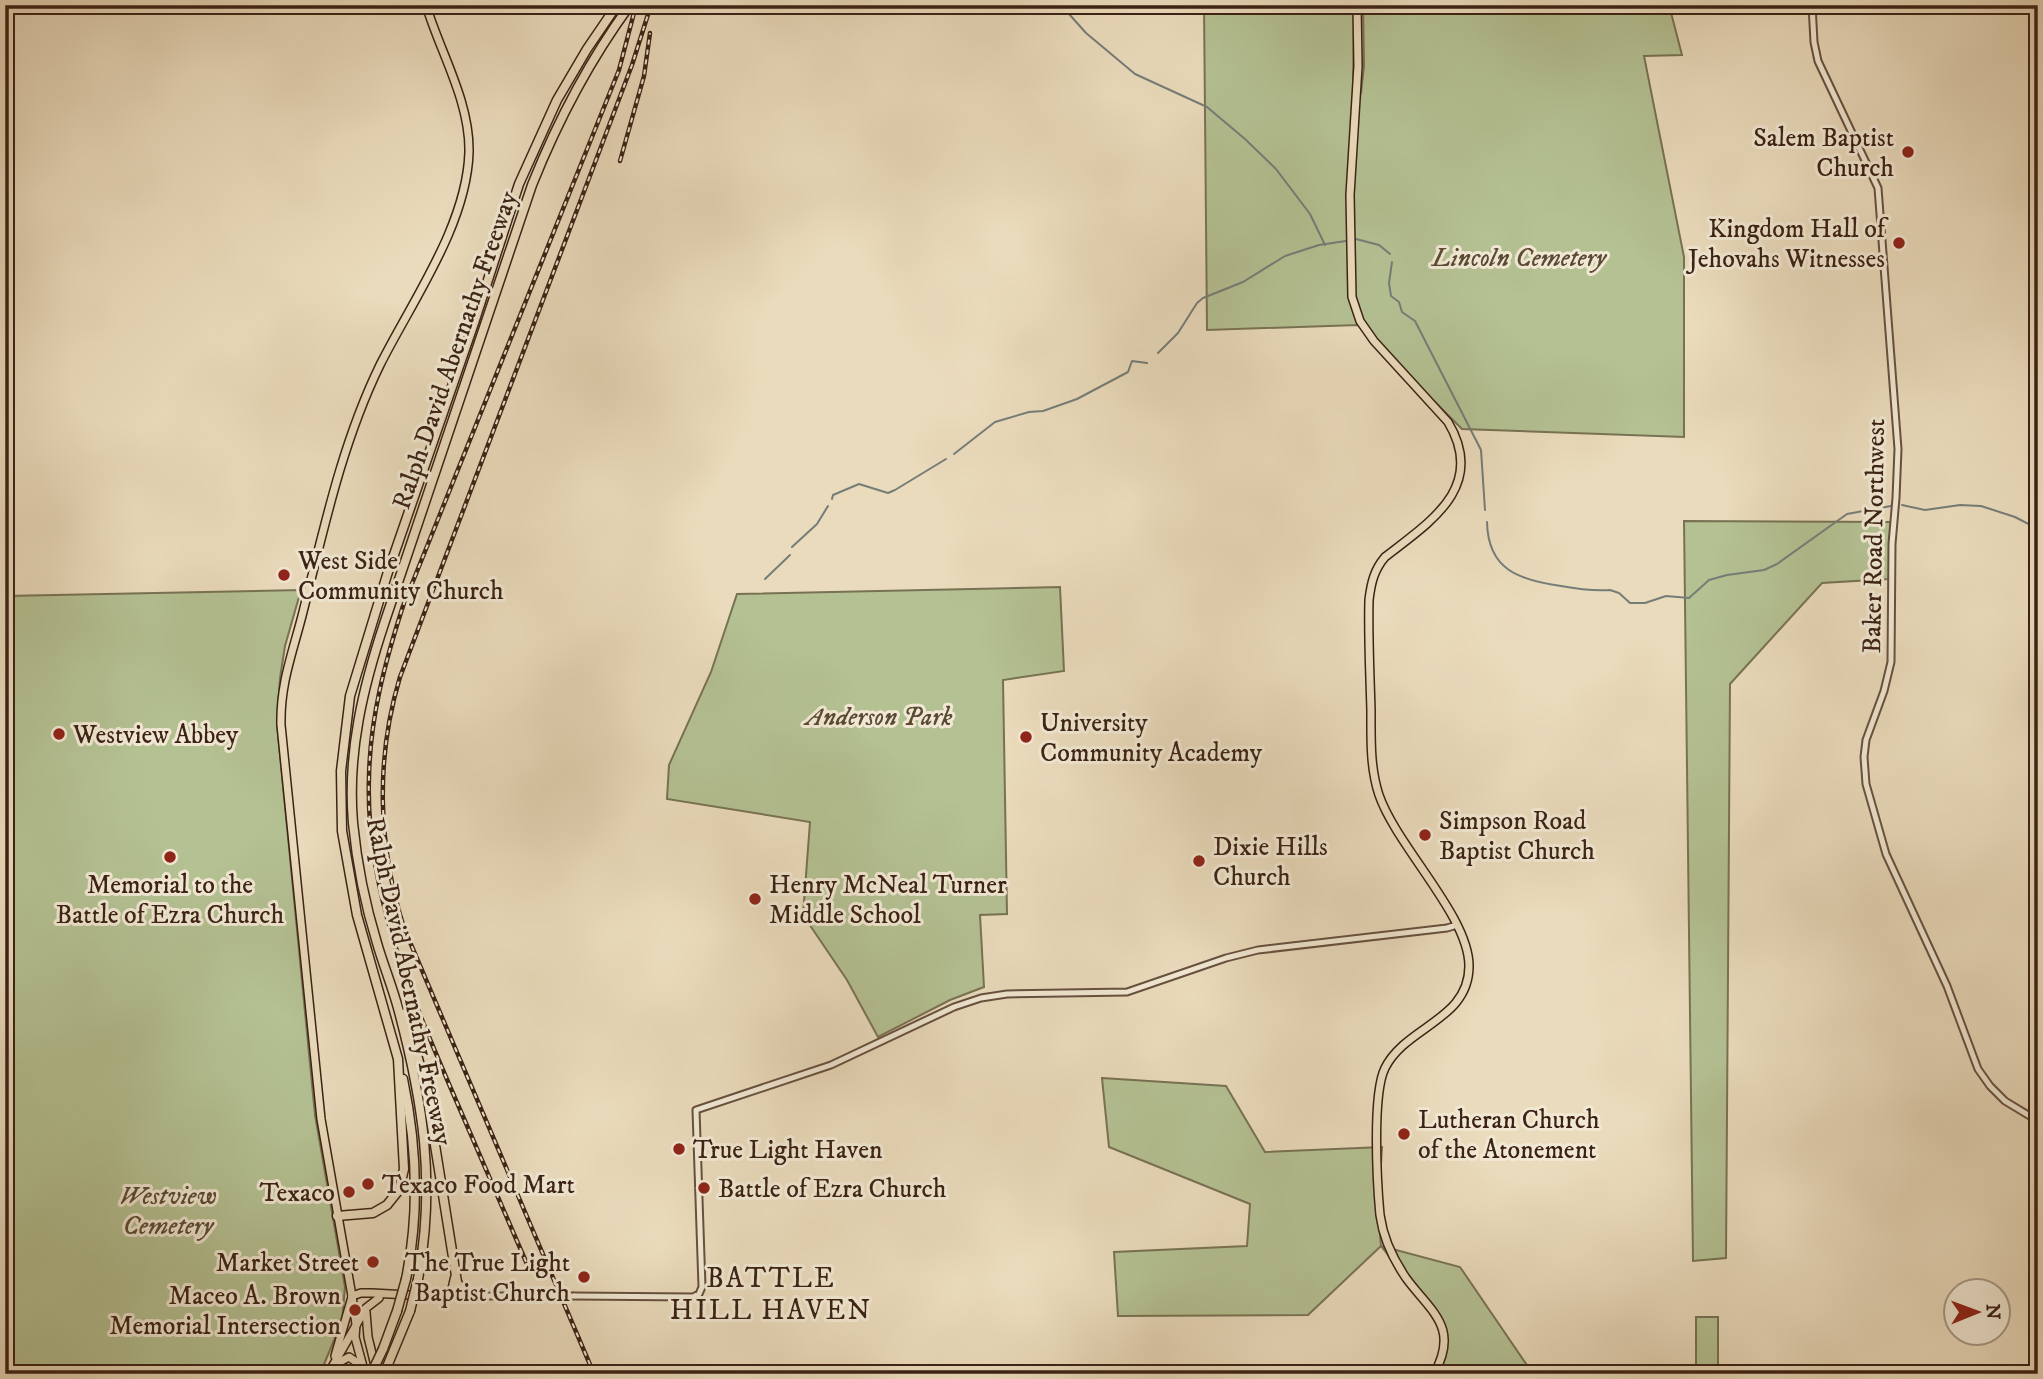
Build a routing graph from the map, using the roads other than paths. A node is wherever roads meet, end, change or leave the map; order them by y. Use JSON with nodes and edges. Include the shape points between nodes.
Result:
{"nodes":[{"id":1,"x":426,"y":5,"type":"edge"},
{"id":2,"x":617,"y":5,"type":"edge"},
{"id":3,"x":1357,"y":5,"type":"edge"},
{"id":4,"x":1812,"y":5,"type":"edge"},
{"id":5,"x":628,"y":8,"type":"edge"},
{"id":6,"x":1457,"y":925,"type":"junction"},
{"id":7,"x":398,"y":1006,"type":"junction"},
{"id":8,"x":398,"y":1059,"type":"junction"},
{"id":9,"x":2038,"y":1121,"type":"edge"},
{"id":10,"x":337,"y":1216,"type":"junction"},
{"id":11,"x":456,"y":1278,"type":"junction"},
{"id":12,"x":391,"y":1295,"type":"junction"},
{"id":13,"x":352,"y":1296,"type":"junction"},
{"id":14,"x":465,"y":1296,"type":"junction"},
{"id":15,"x":445,"y":1297,"type":"junction"},
{"id":16,"x":379,"y":1298,"type":"junction"},
{"id":17,"x":366,"y":1308,"type":"junction"},
{"id":18,"x":356,"y":1324,"type":"junction"},
{"id":19,"x":330,"y":1370,"type":"edge"},
{"id":20,"x":364,"y":1370,"type":"edge"},
{"id":21,"x":374,"y":1374,"type":"edge"},
{"id":22,"x":384,"y":1374,"type":"edge"},
{"id":23,"x":1433,"y":1374,"type":"edge"}],
"edges":[{"from":1,"to":10,"type":"main road","via":[[467,129],[465,183],[447,236],[379,366],[352,431],[282,694],[281,725],[319,1097]]},
{"from":2,"to":8,"type":"highway","name":"Ralph David Abernathy Freeway","via":[[570,79],[519,184],[358,665],[345,723],[342,831],[351,889]]},
{"from":3,"to":6,"type":"main road","via":[[1350,195],[1352,297],[1360,321],[1374,341],[1448,422],[1461,463],[1455,489],[1441,512],[1385,557],[1371,582],[1372,765],[1387,812]]},
{"from":4,"to":9,"type":"street","name":"Baker Road Northwest","via":[[1818,61],[1878,188],[1898,449],[1891,662],[1866,740],[1864,771],[1872,811],[1972,1056],[2005,1101]]},
{"from":5,"to":7,"type":"highway","name":"Ralph David Abernathy Freeway","via":[[584,73],[544,156],[367,678],[352,777],[355,843],[377,942]]},
{"from":6,"to":14,"type":"street","bridge":true,"via":[[1258,950],[1127,992],[1007,994],[954,1007],[831,1065],[696,1110],[702,1287],[694,1297]]},
{"from":6,"to":23,"type":"main road","via":[[1468,955],[1463,994],[1447,1014],[1392,1056],[1378,1096],[1381,1218],[1395,1260],[1442,1324],[1444,1346]]},
{"from":7,"to":11,"type":"highway","via":[[421,1065]]},
{"from":7,"to":22,"type":"highway","name":"Ralph David Abernathy Freeway","bridge":true,"via":[[417,1086],[427,1157],[426,1227],[410,1311]]},
{"from":8,"to":10,"type":"highway","via":[[404,1163],[401,1185],[391,1202],[373,1213]]},
{"from":8,"to":21,"type":"highway","name":"Ralph David Abernathy Freeway","bridge":true,"via":[[416,1171],[414,1229],[406,1279]]},
{"from":10,"to":13,"type":"main road"},
{"from":11,"to":14,"type":"highway"},
{"from":11,"to":15,"type":"highway"},
{"from":12,"to":13,"type":"main road"},
{"from":12,"to":15,"type":"main road"},
{"from":12,"to":16,"type":"main road"},
{"from":13,"to":16,"type":"main road"},
{"from":13,"to":18,"type":"main road"},
{"from":13,"to":19,"type":"main road"},
{"from":14,"to":15,"type":"street"},
{"from":16,"to":17,"type":"main road"},
{"from":17,"to":18,"type":"main road"},
{"from":17,"to":21,"type":"main road"},
{"from":18,"to":19,"type":"main road"},
{"from":18,"to":20,"type":"main road"},
{"from":18,"to":21,"type":"main road","via":[[363,1330]]},
{"from":19,"to":20,"type":"main road","via":[[349,1357]]}]}
